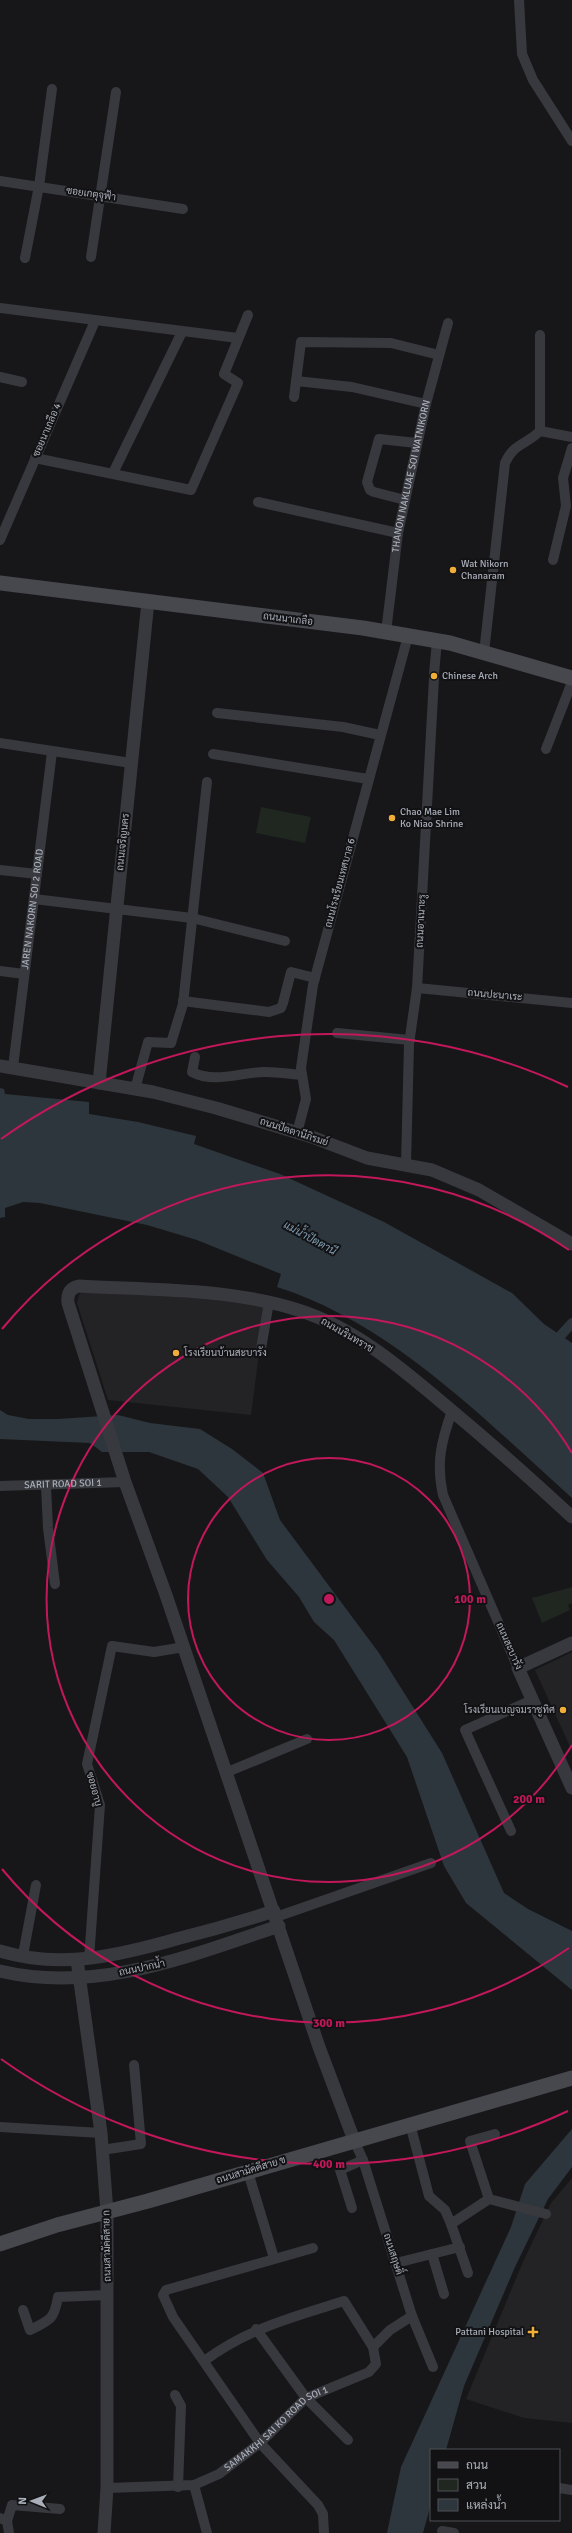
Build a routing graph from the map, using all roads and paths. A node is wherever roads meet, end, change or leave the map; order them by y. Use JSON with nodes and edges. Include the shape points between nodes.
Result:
{"nodes":[{"id":1,"x":519,"y":0,"type":"edge"},
{"id":2,"x":52,"y":88,"type":"dead end"},
{"id":3,"x":116,"y":92,"type":"dead end"},
{"id":4,"x":572,"y":141,"type":"edge"},
{"id":5,"x":0,"y":181,"type":"edge"},
{"id":6,"x":38,"y":186,"type":"junction"},
{"id":7,"x":100,"y":194,"type":"junction"},
{"id":8,"x":183,"y":209,"type":"dead end"},
{"id":9,"x":25,"y":258,"type":"dead end"},
{"id":10,"x":91,"y":258,"type":"dead end"},
{"id":11,"x":0,"y":308,"type":"edge"},
{"id":12,"x":248,"y":315,"type":"dead end"},
{"id":13,"x":95,"y":321,"type":"junction"},
{"id":14,"x":448,"y":323,"type":"dead end"},
{"id":15,"x":182,"y":332,"type":"junction"},
{"id":16,"x":540,"y":335,"type":"dead end"},
{"id":17,"x":238,"y":338,"type":"junction"},
{"id":18,"x":439,"y":355,"type":"junction"},
{"id":19,"x":0,"y":377,"type":"edge"},
{"id":20,"x":296,"y":381,"type":"junction"},
{"id":21,"x":22,"y":382,"type":"dead end"},
{"id":22,"x":294,"y":397,"type":"dead end"},
{"id":23,"x":426,"y":404,"type":"junction"},
{"id":24,"x":540,"y":431,"type":"junction"},
{"id":25,"x":572,"y":437,"type":"edge"},
{"id":26,"x":417,"y":442,"type":"junction"},
{"id":27,"x":572,"y":448,"type":"edge"},
{"id":28,"x":36,"y":458,"type":"junction"},
{"id":29,"x":113,"y":473,"type":"junction"},
{"id":30,"x":405,"y":500,"type":"junction"},
{"id":31,"x":258,"y":502,"type":"dead end"},
{"id":32,"x":398,"y":533,"type":"junction"},
{"id":33,"x":0,"y":540,"type":"edge"},
{"id":34,"x":553,"y":560,"type":"dead end"},
{"id":35,"x":0,"y":583,"type":"edge"},
{"id":36,"x":148,"y":601,"type":"junction"},
{"id":37,"x":386,"y":632,"type":"junction"},
{"id":38,"x":408,"y":636,"type":"junction"},
{"id":39,"x":437,"y":641,"type":"junction"},
{"id":40,"x":484,"y":653,"type":"junction"},
{"id":41,"x":572,"y":678,"type":"edge"},
{"id":42,"x":572,"y":682,"type":"edge"},
{"id":43,"x":217,"y":713,"type":"dead end"},
{"id":44,"x":380,"y":735,"type":"junction"},
{"id":45,"x":0,"y":743,"type":"edge"},
{"id":46,"x":546,"y":749,"type":"dead end"},
{"id":47,"x":52,"y":752,"type":"junction"},
{"id":48,"x":213,"y":754,"type":"dead end"},
{"id":49,"x":131,"y":763,"type":"junction"},
{"id":50,"x":368,"y":779,"type":"junction"},
{"id":51,"x":207,"y":782,"type":"dead end"},
{"id":52,"x":0,"y":870,"type":"edge"},
{"id":53,"x":37,"y":874,"type":"junction"},
{"id":54,"x":34,"y":899,"type":"junction"},
{"id":55,"x":116,"y":910,"type":"junction"},
{"id":56,"x":192,"y":918,"type":"junction"},
{"id":57,"x":285,"y":941,"type":"dead end"},
{"id":58,"x":0,"y":971,"type":"edge"},
{"id":59,"x":24,"y":974,"type":"junction"},
{"id":60,"x":315,"y":978,"type":"junction"},
{"id":61,"x":417,"y":988,"type":"junction"},
{"id":62,"x":183,"y":1001,"type":"junction"},
{"id":63,"x":572,"y":1003,"type":"edge"},
{"id":64,"x":337,"y":1033,"type":"dead end"},
{"id":65,"x":410,"y":1040,"type":"junction"},
{"id":66,"x":195,"y":1057,"type":"dead end"},
{"id":67,"x":6,"y":1067,"type":"edge"},
{"id":68,"x":302,"y":1075,"type":"junction"},
{"id":69,"x":99,"y":1083,"type":"junction"},
{"id":70,"x":134,"y":1089,"type":"junction"},
{"id":71,"x":297,"y":1133,"type":"junction"},
{"id":72,"x":406,"y":1164,"type":"junction"},
{"id":73,"x":572,"y":1244,"type":"edge"},
{"id":74,"x":269,"y":1302,"type":"junction"},
{"id":75,"x":261,"y":1349,"type":"dead end"},
{"id":76,"x":452,"y":1411,"type":"junction"},
{"id":77,"x":125,"y":1482,"type":"junction"},
{"id":78,"x":0,"y":1486,"type":"edge"},
{"id":79,"x":46,"y":1486,"type":"junction"},
{"id":80,"x":572,"y":1517,"type":"edge"},
{"id":81,"x":55,"y":1584,"type":"dead end"},
{"id":82,"x":572,"y":1643,"type":"edge"},
{"id":83,"x":184,"y":1646,"type":"junction"},
{"id":84,"x":518,"y":1668,"type":"junction"},
{"id":85,"x":532,"y":1700,"type":"junction"},
{"id":86,"x":307,"y":1739,"type":"dead end"},
{"id":87,"x":225,"y":1773,"type":"junction"},
{"id":88,"x":572,"y":1788,"type":"edge"},
{"id":89,"x":511,"y":1831,"type":"dead end"},
{"id":90,"x":431,"y":1863,"type":"dead end"},
{"id":91,"x":36,"y":1885,"type":"dead end"},
{"id":92,"x":276,"y":1918,"type":"junction"},
{"id":93,"x":0,"y":1951,"type":"edge"},
{"id":94,"x":23,"y":1955,"type":"junction"},
{"id":95,"x":83,"y":1959,"type":"junction"},
{"id":96,"x":0,"y":1971,"type":"edge"},
{"id":97,"x":80,"y":1978,"type":"junction"},
{"id":98,"x":134,"y":2065,"type":"dead end"},
{"id":99,"x":572,"y":2078,"type":"edge"},
{"id":100,"x":410,"y":2124,"type":"junction"},
{"id":101,"x":0,"y":2127,"type":"edge"},
{"id":102,"x":101,"y":2134,"type":"junction"},
{"id":103,"x":495,"y":2134,"type":"dead end"},
{"id":104,"x":354,"y":2140,"type":"junction"},
{"id":105,"x":102,"y":2150,"type":"junction"},
{"id":106,"x":364,"y":2160,"type":"junction"},
{"id":107,"x":248,"y":2172,"type":"junction"},
{"id":108,"x":489,"y":2199,"type":"junction"},
{"id":109,"x":352,"y":2208,"type":"dead end"},
{"id":110,"x":107,"y":2212,"type":"junction"},
{"id":111,"x":546,"y":2214,"type":"dead end"},
{"id":112,"x":452,"y":2224,"type":"junction"},
{"id":113,"x":0,"y":2244,"type":"edge"},
{"id":114,"x":460,"y":2247,"type":"junction"},
{"id":115,"x":313,"y":2248,"type":"dead end"},
{"id":116,"x":432,"y":2254,"type":"junction"},
{"id":117,"x":274,"y":2258,"type":"junction"},
{"id":118,"x":396,"y":2263,"type":"junction"},
{"id":119,"x":468,"y":2273,"type":"dead end"},
{"id":120,"x":444,"y":2294,"type":"dead end"},
{"id":121,"x":108,"y":2295,"type":"junction"},
{"id":122,"x":24,"y":2310,"type":"dead end"},
{"id":123,"x":412,"y":2316,"type":"junction"},
{"id":124,"x":256,"y":2329,"type":"junction"},
{"id":125,"x":373,"y":2347,"type":"junction"},
{"id":126,"x":204,"y":2361,"type":"junction"},
{"id":127,"x":434,"y":2367,"type":"dead end"},
{"id":128,"x":175,"y":2395,"type":"dead end"},
{"id":129,"x":306,"y":2398,"type":"junction"},
{"id":130,"x":348,"y":2440,"type":"dead end"},
{"id":131,"x":260,"y":2443,"type":"junction"},
{"id":132,"x":194,"y":2485,"type":"junction"},
{"id":133,"x":178,"y":2486,"type":"junction"},
{"id":134,"x":106,"y":2488,"type":"junction"},
{"id":135,"x":560,"y":2488,"type":"edge"},
{"id":136,"x":572,"y":2490,"type":"edge"},
{"id":137,"x":60,"y":2509,"type":"dead end"},
{"id":138,"x":4,"y":2520,"type":"edge"},
{"id":139,"x":442,"y":2530,"type":"dead end"},
{"id":140,"x":9,"y":2533,"type":"edge"},
{"id":141,"x":104,"y":2533,"type":"edge"},
{"id":142,"x":207,"y":2533,"type":"edge"},
{"id":143,"x":324,"y":2533,"type":"edge"},
{"id":144,"x":454,"y":2533,"type":"edge"}],
"edges":[{"from":1,"to":4,"type":"street","via":[[522,54],[533,80]]},
{"from":2,"to":6,"type":"street"},
{"from":3,"to":7,"type":"street"},
{"from":5,"to":6,"type":"street","name":"ซอยเกตุจุฟ้า"},
{"from":6,"to":7,"type":"street","name":"ซอยเกตุจุฟ้า"},
{"from":6,"to":9,"type":"street"},
{"from":7,"to":8,"type":"street","name":"ซอยเกตุจุฟ้า"},
{"from":7,"to":10,"type":"street"},
{"from":11,"to":13,"type":"street"},
{"from":12,"to":17,"type":"street"},
{"from":13,"to":15,"type":"street"},
{"from":13,"to":28,"type":"street","name":"ซอยนาเกลือ 4"},
{"from":14,"to":18,"type":"street","name":"THANON NAKLUAE SOI WATNIKORN"},
{"from":15,"to":17,"type":"street"},
{"from":15,"to":29,"type":"street"},
{"from":16,"to":24,"type":"street"},
{"from":17,"to":29,"type":"street","via":[[224,374],[238,382],[191,490]]},
{"from":18,"to":20,"type":"street","via":[[391,343],[301,342]]},
{"from":18,"to":23,"type":"street","name":"THANON NAKLUAE SOI WATNIKORN"},
{"from":19,"to":21,"type":"street"},
{"from":20,"to":22,"type":"street"},
{"from":20,"to":23,"type":"street","via":[[352,388]]},
{"from":23,"to":26,"type":"street","name":"THANON NAKLUAE SOI WATNIKORN"},
{"from":24,"to":25,"type":"street"},
{"from":24,"to":40,"type":"street","via":[[532,439],[511,451],[505,463]]},
{"from":26,"to":30,"type":"street","name":"THANON NAKLUAE SOI WATNIKORN"},
{"from":26,"to":30,"type":"street","via":[[379,439],[367,482],[370,490],[374,492]]},
{"from":27,"to":34,"type":"street","via":[[563,478],[566,506]]},
{"from":28,"to":29,"type":"street"},
{"from":28,"to":33,"type":"street","name":"ซอยนาเกลือ 4"},
{"from":30,"to":32,"type":"street","name":"THANON NAKLUAE SOI WATNIKORN"},
{"from":31,"to":32,"type":"street"},
{"from":32,"to":37,"type":"street","name":"THANON NAKLUAE SOI WATNIKORN"},
{"from":35,"to":36,"type":"main road","name":"ถนนนาเกลือ"},
{"from":36,"to":37,"type":"main road","name":"ถนนนาเกลือ"},
{"from":36,"to":49,"type":"street","name":"ถนนเจริญนคร"},
{"from":37,"to":38,"type":"main road","name":"ถนนนาเกลือ"},
{"from":38,"to":39,"type":"main road","name":"ถนนนาเกลือ"},
{"from":38,"to":44,"type":"street","name":"ถนนโรงเรียนเทศบาล 6"},
{"from":39,"to":40,"type":"main road","name":"ถนนนาเกลือ"},
{"from":39,"to":61,"type":"street","name":"ถนนอาเนาะรู"},
{"from":40,"to":41,"type":"main road","name":"ถนนนาเกลือ"},
{"from":42,"to":46,"type":"street"},
{"from":43,"to":44,"type":"street","via":[[343,727]]},
{"from":44,"to":50,"type":"street","name":"ถนนโรงเรียนเทศบาล 6"},
{"from":45,"to":47,"type":"street"},
{"from":47,"to":49,"type":"street"},
{"from":47,"to":53,"type":"street","name":"JAREN NAKORN SOI 2 ROAD"},
{"from":48,"to":50,"type":"street"},
{"from":49,"to":55,"type":"street","name":"ถนนเจริญนคร"},
{"from":50,"to":60,"type":"street","name":"ถนนโรงเรียนเทศบาล 6"},
{"from":51,"to":56,"type":"street"},
{"from":52,"to":53,"type":"street"},
{"from":53,"to":54,"type":"street","name":"JAREN NAKORN SOI 2 ROAD"},
{"from":54,"to":55,"type":"street"},
{"from":54,"to":59,"type":"street","name":"JAREN NAKORN SOI 2 ROAD"},
{"from":55,"to":56,"type":"street"},
{"from":55,"to":69,"type":"street","name":"ถนนเจริญนคร"},
{"from":56,"to":57,"type":"street"},
{"from":56,"to":62,"type":"street"},
{"from":58,"to":59,"type":"street"},
{"from":59,"to":67,"type":"street","name":"JAREN NAKORN SOI 2 ROAD"},
{"from":60,"to":62,"type":"street","via":[[291,972],[281,1008],[269,1012]]},
{"from":60,"to":68,"type":"street","name":"ถนนโรงเรียนเทศบาล 6"},
{"from":61,"to":63,"type":"street","name":"ถนนปะนาเระ"},
{"from":61,"to":65,"type":"street","name":"ถนนอาเนาะรู"},
{"from":62,"to":70,"type":"street","via":[[171,1043],[148,1042]]},
{"from":64,"to":65,"type":"street"},
{"from":65,"to":72,"type":"street","name":"ถนนอาเนาะรู"},
{"from":66,"to":68,"type":"street","via":[[192,1072],[197,1074],[228,1078],[264,1072]]},
{"from":67,"to":69,"type":"street","name":"ถนนปัตตานีภิรมย์"},
{"from":68,"to":71,"type":"street","name":"ถนนโรงเรียนเทศบาล 6","via":[[306,1099]]},
{"from":69,"to":70,"type":"street","name":"ถนนปัตตานีภิรมย์"},
{"from":70,"to":71,"type":"street","name":"ถนนปัตตานีภิรมย์","via":[[216,1108]]},
{"from":71,"to":72,"type":"street","name":"ถนนปัตตานีภิรมย์","via":[[367,1158]]},
{"from":72,"to":73,"type":"street","name":"ถนนปัตตานีภิรมย์","via":[[432,1170],[479,1190]]},
{"from":74,"to":75,"type":"street"},
{"from":74,"to":76,"type":"street","name":"ถนนนรินทราช","via":[[306,1313],[355,1338],[412,1377]]},
{"from":74,"to":77,"type":"street","name":"ถนนนรินทราช","via":[[179,1291],[73,1288],[69,1293],[68,1303]]},
{"from":76,"to":80,"type":"street","name":"ถนนนรินทราช"},
{"from":76,"to":84,"type":"street","name":"ถนนสะบารัง","via":[[441,1443],[439,1478],[443,1495]]},
{"from":77,"to":79,"type":"street","name":"SARIT ROAD SOI 1"},
{"from":77,"to":83,"type":"street"},
{"from":78,"to":79,"type":"street","name":"SARIT ROAD SOI 1"},
{"from":79,"to":81,"type":"street"},
{"from":82,"to":84,"type":"street"},
{"from":83,"to":87,"type":"street"},
{"from":83,"to":95,"type":"street","name":"ซอยอาบู","via":[[154,1652],[112,1646],[87,1764],[100,1805]]},
{"from":84,"to":85,"type":"street","name":"ถนนสะบารัง"},
{"from":85,"to":88,"type":"street","name":"ถนนสะบารัง"},
{"from":85,"to":89,"type":"street","via":[[465,1730]]},
{"from":86,"to":87,"type":"street"},
{"from":87,"to":92,"type":"street"},
{"from":90,"to":92,"type":"street"},
{"from":91,"to":94,"type":"street"},
{"from":92,"to":95,"type":"street","name":"ถนนปากน้ำ","via":[[116,1956]]},
{"from":92,"to":97,"type":"street","name":"ถนนปากน้ำ","via":[[150,1968]]},
{"from":92,"to":104,"type":"street","via":[[319,2047]]},
{"from":93,"to":94,"type":"street","name":"ถนนปากน้ำ"},
{"from":94,"to":95,"type":"street","name":"ถนนปากน้ำ"},
{"from":95,"to":97,"type":"street","name":"ถนนสามัคคีสาย ก"},
{"from":96,"to":97,"type":"street","name":"ถนนปากน้ำ","via":[[44,1977]]},
{"from":97,"to":102,"type":"street","name":"ถนนสามัคคีสาย ก"},
{"from":98,"to":105,"type":"street","via":[[141,2144]]},
{"from":99,"to":100,"type":"main road","name":"ถนนสามัคคีสาย ข"},
{"from":100,"to":104,"type":"main road","name":"ถนนสามัคคีสาย ข"},
{"from":100,"to":112,"type":"street","via":[[429,2196],[444,2210]]},
{"from":101,"to":102,"type":"street"},
{"from":102,"to":105,"type":"street","name":"ถนนสามัคคีสาย ก"},
{"from":103,"to":108,"type":"street","via":[[470,2141]]},
{"from":104,"to":106,"type":"street","name":"ถนนสฤษดิ์"},
{"from":104,"to":107,"type":"main road","name":"ถนนสามัคคีสาย ข"},
{"from":105,"to":110,"type":"street","name":"ถนนสามัคคีสาย ก"},
{"from":106,"to":109,"type":"street","via":[[340,2170]]},
{"from":106,"to":118,"type":"street","name":"ถนนสฤษดิ์"},
{"from":107,"to":110,"type":"main road","name":"ถนนสามัคคีสาย ข"},
{"from":107,"to":117,"type":"street"},
{"from":108,"to":111,"type":"street"},
{"from":108,"to":112,"type":"street"},
{"from":110,"to":113,"type":"main road","name":"ถนนสามัคคีสาย ข"},
{"from":110,"to":121,"type":"street","name":"ถนนสามัคคีสาย ก"},
{"from":112,"to":114,"type":"street"},
{"from":114,"to":116,"type":"street"},
{"from":114,"to":119,"type":"street"},
{"from":115,"to":117,"type":"street"},
{"from":116,"to":118,"type":"street"},
{"from":116,"to":120,"type":"street"},
{"from":117,"to":126,"type":"street","via":[[166,2290],[163,2295],[166,2304]]},
{"from":118,"to":123,"type":"street","name":"ถนนสฤษดิ์"},
{"from":121,"to":122,"type":"street","via":[[58,2297],[56,2313],[51,2320],[30,2330]]},
{"from":121,"to":134,"type":"street","name":"ถนนสามัคคีสาย ก"},
{"from":123,"to":125,"type":"street","via":[[390,2330]]},
{"from":123,"to":127,"type":"street","name":"ถนนสฤษดิ์"},
{"from":124,"to":125,"type":"street","via":[[344,2301]]},
{"from":124,"to":126,"type":"street","via":[[226,2345]]},
{"from":124,"to":129,"type":"street"},
{"from":125,"to":129,"type":"street","name":"SAMAKKHI SAI KO ROAD SOI 1","via":[[376,2364],[369,2372]]},
{"from":126,"to":131,"type":"street"},
{"from":128,"to":133,"type":"street","via":[[181,2406]]},
{"from":129,"to":130,"type":"street"},
{"from":129,"to":131,"type":"street","name":"SAMAKKHI SAI KO ROAD SOI 1"},
{"from":131,"to":132,"type":"street","name":"SAMAKKHI SAI KO ROAD SOI 1","via":[[218,2474]]},
{"from":131,"to":143,"type":"street","via":[[318,2505],[323,2514]]},
{"from":132,"to":133,"type":"street","name":"SAMAKKHI SAI KO ROAD SOI 1"},
{"from":132,"to":142,"type":"street"},
{"from":133,"to":134,"type":"street","name":"SAMAKKHI SAI KO ROAD SOI 1"},
{"from":134,"to":141,"type":"street","name":"ถนนสามัคคีสาย ก"},
{"from":135,"to":136,"type":"street"},
{"from":137,"to":138,"type":"street","via":[[12,2505]]},
{"from":138,"to":140,"type":"street"},
{"from":139,"to":144,"type":"street"}]}
